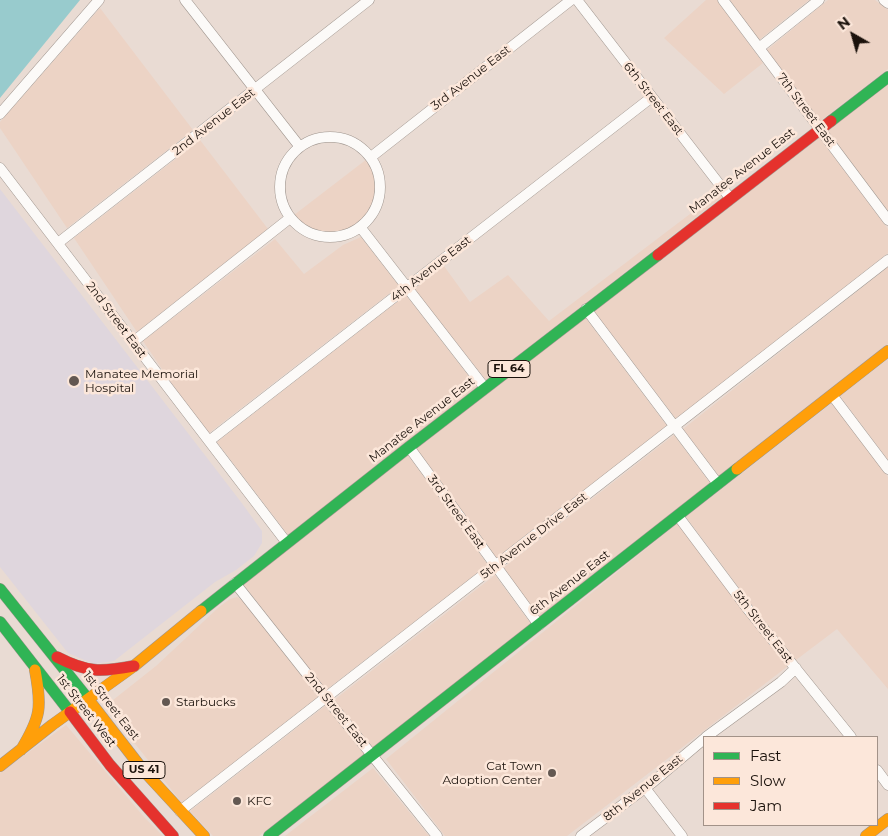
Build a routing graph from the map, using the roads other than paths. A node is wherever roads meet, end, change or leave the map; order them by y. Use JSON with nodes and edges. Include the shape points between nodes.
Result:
{"nodes":[{"id":1,"x":99,"y":0,"type":"edge"},
{"id":2,"x":185,"y":0,"type":"edge"},
{"id":3,"x":370,"y":0,"type":"edge"},
{"id":4,"x":571,"y":0,"type":"edge"},
{"id":5,"x":577,"y":0,"type":"edge"},
{"id":6,"x":724,"y":0,"type":"edge"},
{"id":7,"x":819,"y":0,"type":"edge"},
{"id":8,"x":884,"y":0,"type":"edge"},
{"id":9,"x":888,"y":3,"type":"edge"},
{"id":10,"x":759,"y":48,"type":"junction"},
{"id":11,"x":888,"y":77,"type":"edge"},
{"id":12,"x":255,"y":90,"type":"junction"},
{"id":13,"x":652,"y":97,"type":"junction"},
{"id":14,"x":0,"y":114,"type":"edge"},
{"id":15,"x":820,"y":129,"type":"junction"},
{"id":16,"x":300,"y":147,"type":"junction"},
{"id":17,"x":370,"y":156,"type":"junction"},
{"id":18,"x":0,"y":168,"type":"edge"},
{"id":19,"x":730,"y":198,"type":"junction"},
{"id":20,"x":290,"y":218,"type":"junction"},
{"id":21,"x":888,"y":220,"type":"edge"},
{"id":22,"x":360,"y":228,"type":"junction"},
{"id":23,"x":58,"y":243,"type":"junction"},
{"id":24,"x":888,"y":260,"type":"edge"},
{"id":25,"x":407,"y":287,"type":"junction"},
{"id":26,"x":586,"y":309,"type":"junction"},
{"id":27,"x":133,"y":342,"type":"junction"},
{"id":28,"x":888,"y":351,"type":"edge"},
{"id":29,"x":485,"y":388,"type":"junction"},
{"id":30,"x":832,"y":395,"type":"junction"},
{"id":31,"x":675,"y":427,"type":"junction"},
{"id":32,"x":209,"y":441,"type":"junction"},
{"id":33,"x":409,"y":447,"type":"junction"},
{"id":34,"x":888,"y":469,"type":"edge"},
{"id":35,"x":718,"y":484,"type":"junction"},
{"id":36,"x":678,"y":516,"type":"junction"},
{"id":37,"x":287,"y":542,"type":"junction"},
{"id":38,"x":495,"y":567,"type":"junction"},
{"id":39,"x":236,"y":583,"type":"junction"},
{"id":40,"x":0,"y":589,"type":"edge"},
{"id":41,"x":0,"y":622,"type":"edge"},
{"id":42,"x":539,"y":625,"type":"junction"},
{"id":43,"x":54,"y":656,"type":"junction"},
{"id":44,"x":134,"y":666,"type":"junction"},
{"id":45,"x":34,"y":667,"type":"junction"},
{"id":46,"x":796,"y":668,"type":"junction"},
{"id":47,"x":326,"y":698,"type":"junction"},
{"id":48,"x":88,"y":700,"type":"junction"},
{"id":49,"x":70,"y":712,"type":"junction"},
{"id":50,"x":708,"y":736,"type":"edge"},
{"id":51,"x":850,"y":736,"type":"edge"},
{"id":52,"x":703,"y":740,"type":"edge"},
{"id":53,"x":21,"y":750,"type":"junction"},
{"id":54,"x":373,"y":755,"type":"junction"},
{"id":55,"x":0,"y":766,"type":"edge"},
{"id":56,"x":878,"y":771,"type":"edge"},
{"id":57,"x":888,"y":785,"type":"edge"},
{"id":58,"x":645,"y":788,"type":"junction"},
{"id":59,"x":180,"y":812,"type":"junction"},
{"id":60,"x":888,"y":819,"type":"edge"},
{"id":61,"x":173,"y":836,"type":"edge"},
{"id":62,"x":204,"y":836,"type":"edge"},
{"id":63,"x":269,"y":836,"type":"edge"},
{"id":64,"x":437,"y":836,"type":"edge"},
{"id":65,"x":581,"y":836,"type":"edge"},
{"id":66,"x":682,"y":836,"type":"edge"},
{"id":67,"x":866,"y":836,"type":"edge"}],
"edges":[{"from":1,"to":14,"type":"street"},
{"from":2,"to":12,"type":"street"},
{"from":3,"to":12,"type":"street","name":"2nd Avenue East"},
{"from":4,"to":17,"type":"street","name":"3rd Avenue East"},
{"from":5,"to":13,"type":"street","name":"6th Street East"},
{"from":6,"to":10,"type":"street","name":"7th Street East"},
{"from":7,"to":10,"type":"street"},
{"from":8,"to":9,"type":"street"},
{"from":10,"to":15,"type":"street","name":"7th Street East"},
{"from":11,"to":15,"type":"main road","name":"Manatee Avenue East","number":"FL 64"},
{"from":12,"to":16,"type":"street"},
{"from":12,"to":23,"type":"street","name":"2nd Avenue East"},
{"from":13,"to":19,"type":"street","name":"6th Street East"},
{"from":13,"to":25,"type":"street","name":"4th Avenue East"},
{"from":15,"to":19,"type":"main road","name":"Manatee Avenue East","number":"FL 64"},
{"from":15,"to":21,"type":"street","name":"7th Street East"},
{"from":16,"to":17,"type":"street","via":[[322,137],[337,137],[352,142]]},
{"from":16,"to":20,"type":"street","via":[[285,164],[280,181],[282,203]]},
{"from":17,"to":22,"type":"street","via":[[379,175],[380,194],[374,211]]},
{"from":18,"to":23,"type":"street","name":"2nd Street East"},
{"from":19,"to":26,"type":"main road","name":"Manatee Avenue East","number":"FL 64"},
{"from":20,"to":22,"type":"street","via":[[304,230],[323,237],[341,236]]},
{"from":20,"to":27,"type":"street"},
{"from":22,"to":25,"type":"street"},
{"from":23,"to":27,"type":"street","name":"2nd Street East"},
{"from":24,"to":31,"type":"street","name":"5th Avenue Drive East"},
{"from":25,"to":29,"type":"street"},
{"from":25,"to":32,"type":"street","name":"4th Avenue East"},
{"from":26,"to":29,"type":"main road","name":"Manatee Avenue East","number":"FL 64"},
{"from":26,"to":31,"type":"street"},
{"from":27,"to":32,"type":"street","name":"2nd Street East"},
{"from":28,"to":30,"type":"main road","name":"6th Avenue East"},
{"from":29,"to":33,"type":"main road","name":"Manatee Avenue East","number":"FL 64"},
{"from":30,"to":34,"type":"street"},
{"from":30,"to":35,"type":"main road","name":"6th Avenue East"},
{"from":31,"to":35,"type":"street"},
{"from":31,"to":38,"type":"street","name":"5th Avenue Drive East"},
{"from":32,"to":37,"type":"street","name":"2nd Street East"},
{"from":33,"to":37,"type":"main road","name":"Manatee Avenue East","number":"FL 64"},
{"from":33,"to":38,"type":"street","name":"3rd Street East"},
{"from":35,"to":36,"type":"main road","name":"6th Avenue East"},
{"from":36,"to":42,"type":"main road","name":"6th Avenue East"},
{"from":36,"to":46,"type":"street","name":"5th Street East"},
{"from":37,"to":39,"type":"main road","name":"Manatee Avenue East","number":"FL 64"},
{"from":38,"to":42,"type":"street","name":"3rd Street East"},
{"from":38,"to":47,"type":"street","name":"5th Avenue Drive East"},
{"from":39,"to":44,"type":"main road","name":"Manatee Avenue East","number":"FL 64"},
{"from":39,"to":47,"type":"street","name":"2nd Street East"},
{"from":40,"to":43,"type":"main road","name":"1st Street East","number":"US 41"},
{"from":41,"to":45,"type":"main road","name":"1st Street West","number":"US 41"},
{"from":42,"to":54,"type":"main road","name":"6th Avenue East"},
{"from":43,"to":44,"type":"main road","via":[[71,665],[102,672]]},
{"from":43,"to":48,"type":"main road","name":"1st Street East","number":"US 41"},
{"from":44,"to":48,"type":"main road","name":"Manatee Avenue East","number":"FL 64"},
{"from":45,"to":49,"type":"main road","name":"1st Street West","number":"US 41"},
{"from":45,"to":53,"type":"main road","via":[[40,714]]},
{"from":46,"to":50,"type":"street","name":"8th Avenue East"},
{"from":46,"to":51,"type":"street","name":"5th Street East"},
{"from":47,"to":54,"type":"street","name":"2nd Street East"},
{"from":47,"to":59,"type":"street","name":"5th Avenue Drive East"},
{"from":48,"to":49,"type":"main road","name":"Manatee Avenue East","number":"FL 64"},
{"from":48,"to":59,"type":"main road","name":"1st Street East","number":"US 41"},
{"from":49,"to":53,"type":"main road","number":"FL 64"},
{"from":49,"to":61,"type":"main road","name":"1st Street West","number":"US 41","via":[[110,765]]},
{"from":52,"to":58,"type":"street","name":"8th Avenue East"},
{"from":53,"to":55,"type":"main road","number":"FL 64"},
{"from":54,"to":63,"type":"main road","name":"6th Avenue East"},
{"from":54,"to":64,"type":"street","name":"2nd Street East"},
{"from":56,"to":57,"type":"street"},
{"from":58,"to":65,"type":"street","name":"8th Avenue East"},
{"from":58,"to":66,"type":"street"},
{"from":59,"to":62,"type":"main road","name":"1st Street East","number":"US 41"},
{"from":60,"to":67,"type":"main road"}]}
